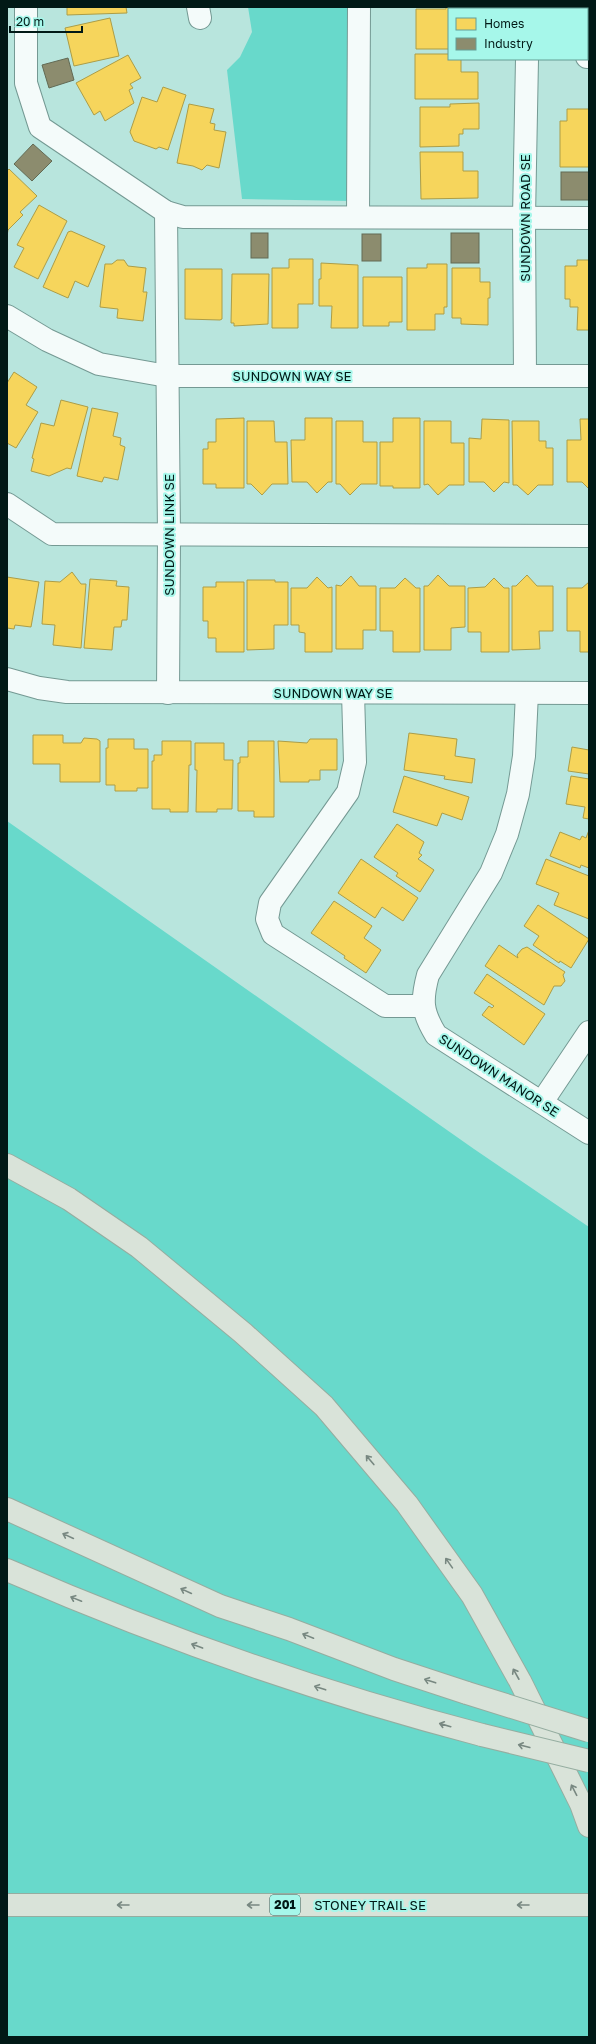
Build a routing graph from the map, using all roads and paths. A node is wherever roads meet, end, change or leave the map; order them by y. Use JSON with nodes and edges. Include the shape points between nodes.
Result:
{"nodes":[{"id":1,"x":26,"y":7,"type":"edge"},
{"id":2,"x":359,"y":7,"type":"edge"},
{"id":3,"x":527,"y":60,"type":"edge"},
{"id":4,"x":166,"y":212,"type":"junction"},
{"id":5,"x":358,"y":217,"type":"junction"},
{"id":6,"x":524,"y":217,"type":"junction"},
{"id":7,"x":589,"y":218,"type":"edge"},
{"id":8,"x":7,"y":316,"type":"edge"},
{"id":9,"x":167,"y":376,"type":"junction"},
{"id":10,"x":525,"y":376,"type":"junction"},
{"id":11,"x":589,"y":376,"type":"edge"},
{"id":12,"x":7,"y":504,"type":"edge"},
{"id":13,"x":170,"y":536,"type":"junction"},
{"id":14,"x":589,"y":536,"type":"edge"},
{"id":15,"x":7,"y":679,"type":"edge"},
{"id":16,"x":168,"y":693,"type":"junction"},
{"id":17,"x":353,"y":693,"type":"junction"},
{"id":18,"x":527,"y":693,"type":"junction"},
{"id":19,"x":589,"y":693,"type":"edge"},
{"id":20,"x":423,"y":1006,"type":"junction"},
{"id":21,"x":589,"y":1032,"type":"edge"},
{"id":22,"x":542,"y":1102,"type":"junction"},
{"id":23,"x":589,"y":1134,"type":"edge"},
{"id":24,"x":7,"y":1165,"type":"edge"},
{"id":25,"x":7,"y":1509,"type":"edge"},
{"id":26,"x":7,"y":1570,"type":"edge"},
{"id":27,"x":589,"y":1731,"type":"edge"},
{"id":28,"x":589,"y":1761,"type":"edge"},
{"id":29,"x":589,"y":1826,"type":"edge"},
{"id":30,"x":7,"y":1905,"type":"edge"},
{"id":31,"x":589,"y":1905,"type":"edge"}],
"edges":[{"from":1,"to":4,"type":"street","via":[[26,83],[40,127]]},
{"from":2,"to":5,"type":"street"},
{"from":3,"to":6,"type":"street","name":"SUNDOWN ROAD SE"},
{"from":4,"to":5,"type":"street","via":[[183,217]]},
{"from":4,"to":9,"type":"street","name":"SUNDOWN LINK SE"},
{"from":5,"to":6,"type":"street"},
{"from":6,"to":7,"type":"street"},
{"from":6,"to":10,"type":"street","name":"SUNDOWN ROAD SE"},
{"from":8,"to":9,"type":"street","name":"SUNDOWN WAY SE","via":[[47,340],[99,364]]},
{"from":9,"to":10,"type":"street","name":"SUNDOWN WAY SE"},
{"from":9,"to":13,"type":"street","name":"SUNDOWN LINK SE"},
{"from":10,"to":11,"type":"street","name":"SUNDOWN WAY SE"},
{"from":12,"to":13,"type":"street","via":[[52,534]]},
{"from":13,"to":14,"type":"street"},
{"from":13,"to":16,"type":"street","name":"SUNDOWN LINK SE"},
{"from":15,"to":16,"type":"street","name":"SUNDOWN WAY SE","via":[[39,688],[67,692]]},
{"from":16,"to":17,"type":"street","name":"SUNDOWN WAY SE"},
{"from":17,"to":18,"type":"street","name":"SUNDOWN WAY SE"},
{"from":17,"to":20,"type":"street","via":[[355,762],[348,792],[270,903],[267,919],[273,934],[385,1006]]},
{"from":18,"to":19,"type":"street","name":"SUNDOWN WAY SE"},
{"from":18,"to":20,"type":"street","name":"SUNDOWN MANOR SE","via":[[524,756],[518,794],[506,834],[491,873],[428,975]]},
{"from":20,"to":22,"type":"street","name":"SUNDOWN MANOR SE","via":[[426,1019],[436,1035]]},
{"from":21,"to":22,"type":"street"},
{"from":22,"to":23,"type":"street","name":"SUNDOWN MANOR SE"},
{"from":29,"to":24,"type":"highway","one_way":true,"via":[[581,1804],[520,1681],[472,1595],[407,1504],[324,1406],[243,1333],[139,1246],[69,1199]]},
{"from":27,"to":25,"type":"highway","one_way":true,"bridge":true,"via":[[379,1664],[289,1629],[220,1606]]},
{"from":28,"to":26,"type":"highway","one_way":true,"bridge":true,"via":[[482,1735],[353,1698],[222,1655],[133,1622]]},
{"from":31,"to":30,"type":"highway","name":"STONEY TRAIL SE","number":"201","one_way":true}]}
